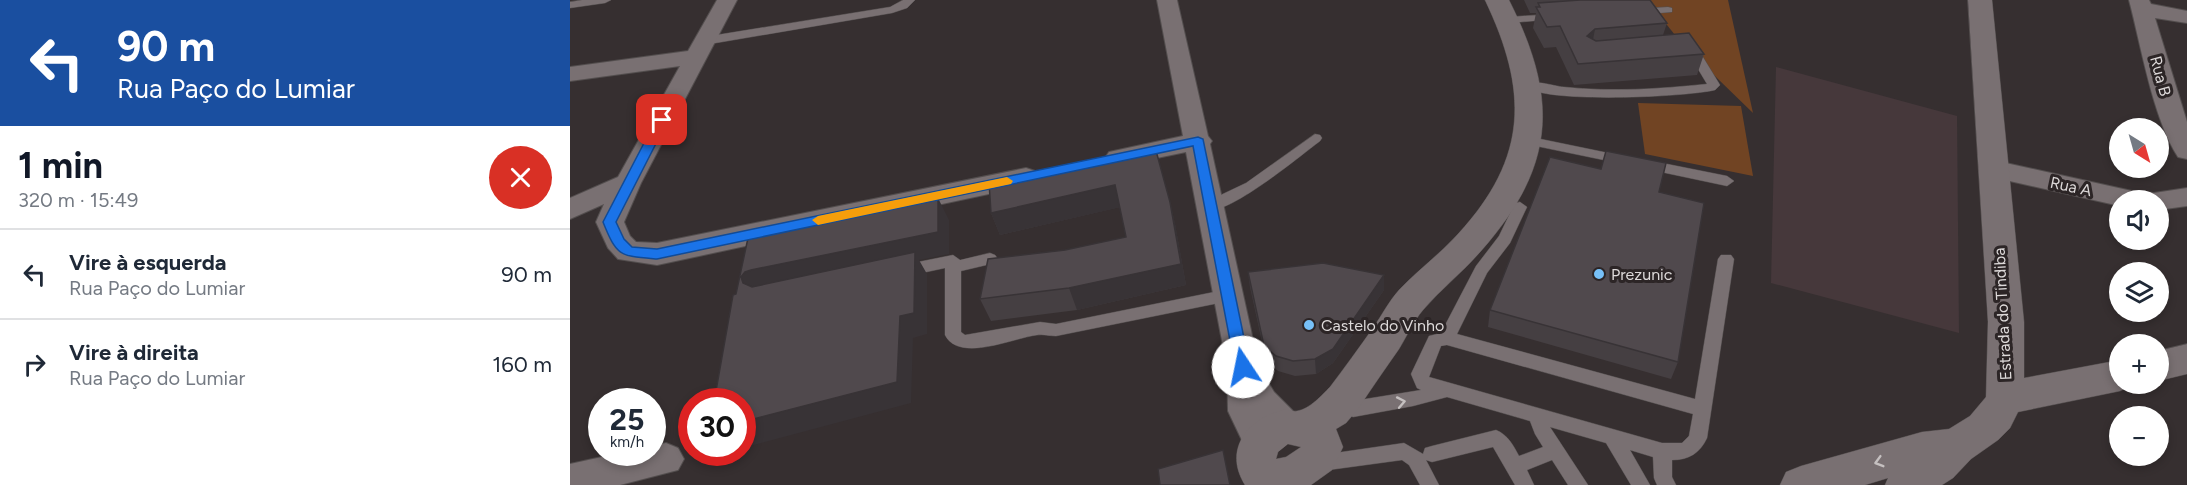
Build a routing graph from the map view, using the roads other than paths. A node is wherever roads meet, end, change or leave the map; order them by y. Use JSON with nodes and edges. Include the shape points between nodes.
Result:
{"nodes":[{"id":1,"x":605,"y":0,"type":"edge"},
{"id":2,"x":727,"y":0,"type":"edge"},
{"id":3,"x":909,"y":0,"type":"edge"},
{"id":4,"x":1167,"y":0,"type":"edge"},
{"id":5,"x":1980,"y":0,"type":"edge"},
{"id":6,"x":2141,"y":4,"type":"edge"},
{"id":7,"x":570,"y":5,"type":"edge"},
{"id":8,"x":1503,"y":10,"type":"edge"},
{"id":9,"x":1668,"y":10,"type":"dead end"},
{"id":10,"x":1622,"y":13,"type":"edge"},
{"id":11,"x":1565,"y":16,"type":"edge"},
{"id":12,"x":2187,"y":17,"type":"edge"},
{"id":13,"x":700,"y":49,"type":"junction"},
{"id":14,"x":1673,"y":49,"type":"edge"},
{"id":15,"x":570,"y":74,"type":"edge"},
{"id":16,"x":1530,"y":86,"type":"junction"},
{"id":17,"x":1315,"y":138,"type":"dead end"},
{"id":18,"x":1198,"y":141,"type":"junction"},
{"id":19,"x":1526,"y":141,"type":"junction"},
{"id":20,"x":2187,"y":151,"type":"edge"},
{"id":21,"x":1095,"y":163,"type":"edge"},
{"id":22,"x":1992,"y":169,"type":"junction"},
{"id":23,"x":1049,"y":172,"type":"edge"},
{"id":24,"x":1727,"y":181,"type":"dead end"},
{"id":25,"x":628,"y":183,"type":"junction"},
{"id":26,"x":2109,"y":195,"type":"edge"},
{"id":27,"x":2187,"y":197,"type":"edge"},
{"id":28,"x":2169,"y":199,"type":"edge"},
{"id":29,"x":1211,"y":207,"type":"junction"},
{"id":30,"x":1520,"y":207,"type":"dead end"},
{"id":31,"x":570,"y":209,"type":"edge"},
{"id":32,"x":990,"y":259,"type":"edge"},
{"id":33,"x":1726,"y":260,"type":"dead end"},
{"id":34,"x":953,"y":267,"type":"junction"},
{"id":35,"x":883,"y":276,"type":"edge"},
{"id":36,"x":1228,"y":294,"type":"junction"},
{"id":37,"x":1447,"y":338,"type":"junction"},
{"id":38,"x":2187,"y":359,"type":"edge"},
{"id":39,"x":2169,"y":363,"type":"edge"},
{"id":40,"x":1367,"y":366,"type":"junction"},
{"id":41,"x":2109,"y":377,"type":"edge"},
{"id":42,"x":1448,"y":390,"type":"junction"},
{"id":43,"x":2005,"y":398,"type":"junction"},
{"id":44,"x":1353,"y":409,"type":"junction"},
{"id":45,"x":1703,"y":409,"type":"junction"},
{"id":46,"x":1538,"y":415,"type":"junction"},
{"id":47,"x":1612,"y":437,"type":"junction"},
{"id":48,"x":1957,"y":446,"type":"junction"},
{"id":49,"x":1555,"y":451,"type":"junction"},
{"id":50,"x":1662,"y":451,"type":"junction"},
{"id":51,"x":1432,"y":454,"type":"dead end"},
{"id":52,"x":1294,"y":460,"type":"edge"},
{"id":53,"x":634,"y":466,"type":"edge"},
{"id":54,"x":1515,"y":466,"type":"junction"},
{"id":55,"x":570,"y":480,"type":"edge"},
{"id":56,"x":1430,"y":485,"type":"edge"},
{"id":57,"x":1525,"y":485,"type":"edge"},
{"id":58,"x":1580,"y":485,"type":"edge"},
{"id":59,"x":1641,"y":485,"type":"edge"},
{"id":60,"x":1667,"y":485,"type":"edge"},
{"id":61,"x":1802,"y":485,"type":"edge"},
{"id":62,"x":1906,"y":485,"type":"edge"}],
"edges":[{"from":1,"to":7,"type":"lane"},
{"from":2,"to":13,"type":"street"},
{"from":3,"to":13,"type":"lane","via":[[892,10]]},
{"from":4,"to":18,"type":"street"},
{"from":5,"to":22,"type":"main road","name":"Estrada do Tindiba"},
{"from":6,"to":12,"type":"street"},
{"from":6,"to":20,"type":"street","name":"Rua B","via":[[2171,113]]},
{"from":8,"to":11,"type":"lane"},
{"from":8,"to":16,"type":"main road","via":[[1523,56]]},
{"from":9,"to":10,"type":"lane"},
{"from":13,"to":15,"type":"street"},
{"from":13,"to":25,"type":"street"},
{"from":14,"to":16,"type":"lane","via":[[1695,52],[1714,85],[1706,89],[1629,95]]},
{"from":16,"to":19,"type":"main road"},
{"from":17,"to":29,"type":"lane","via":[[1251,186]]},
{"from":18,"to":21,"type":"street"},
{"from":18,"to":29,"type":"street"},
{"from":19,"to":24,"type":"lane"},
{"from":19,"to":40,"type":"main road","via":[[1513,183],[1494,212],[1469,243],[1409,302]]},
{"from":22,"to":26,"type":"street","name":"Rua A"},
{"from":22,"to":43,"type":"main road","name":"Estrada do Tindiba","via":[[2006,322]]},
{"from":23,"to":25,"type":"street","via":[[657,254],[628,252],[610,222]]},
{"from":25,"to":31,"type":"street"},
{"from":27,"to":28,"type":"street"},
{"from":29,"to":36,"type":"street"},
{"from":30,"to":37,"type":"lane","via":[[1505,239],[1481,270]]},
{"from":32,"to":34,"type":"lane"},
{"from":33,"to":45,"type":"lane"},
{"from":34,"to":35,"type":"lane","via":[[953,261]]},
{"from":34,"to":36,"type":"lane","via":[[953,335],[962,342],[1040,328],[1056,330]]},
{"from":36,"to":52,"type":"street","via":[[1243,367],[1245,411]]},
{"from":37,"to":42,"type":"lane","via":[[1435,340],[1420,378],[1424,383]]},
{"from":37,"to":45,"type":"lane"},
{"from":38,"to":39,"type":"main road"},
{"from":40,"to":44,"type":"main road"},
{"from":40,"to":52,"type":"main road"},
{"from":41,"to":43,"type":"main road"},
{"from":44,"to":42,"type":"lane","one_way":true},
{"from":42,"to":46,"type":"lane"},
{"from":43,"to":48,"type":"main road","name":"Estrada do Tindiba","via":[[1996,416]]},
{"from":44,"to":52,"type":"main road","via":[[1342,432]]},
{"from":45,"to":50,"type":"lane","via":[[1695,445],[1676,453]]},
{"from":46,"to":47,"type":"lane"},
{"from":46,"to":49,"type":"lane"},
{"from":47,"to":50,"type":"lane"},
{"from":47,"to":59,"type":"lane"},
{"from":48,"to":61,"type":"main road","name":"Estrada do Tindiba","one_way":true,"via":[[1922,450]]},
{"from":48,"to":62,"type":"main road","via":[[1938,465]]},
{"from":49,"to":54,"type":"lane"},
{"from":49,"to":58,"type":"lane"},
{"from":50,"to":60,"type":"lane"},
{"from":51,"to":54,"type":"lane","via":[[1496,438]]},
{"from":52,"to":56,"type":"lane","via":[[1404,452],[1416,459]]},
{"from":53,"to":55,"type":"street"},
{"from":54,"to":57,"type":"lane"}]}
